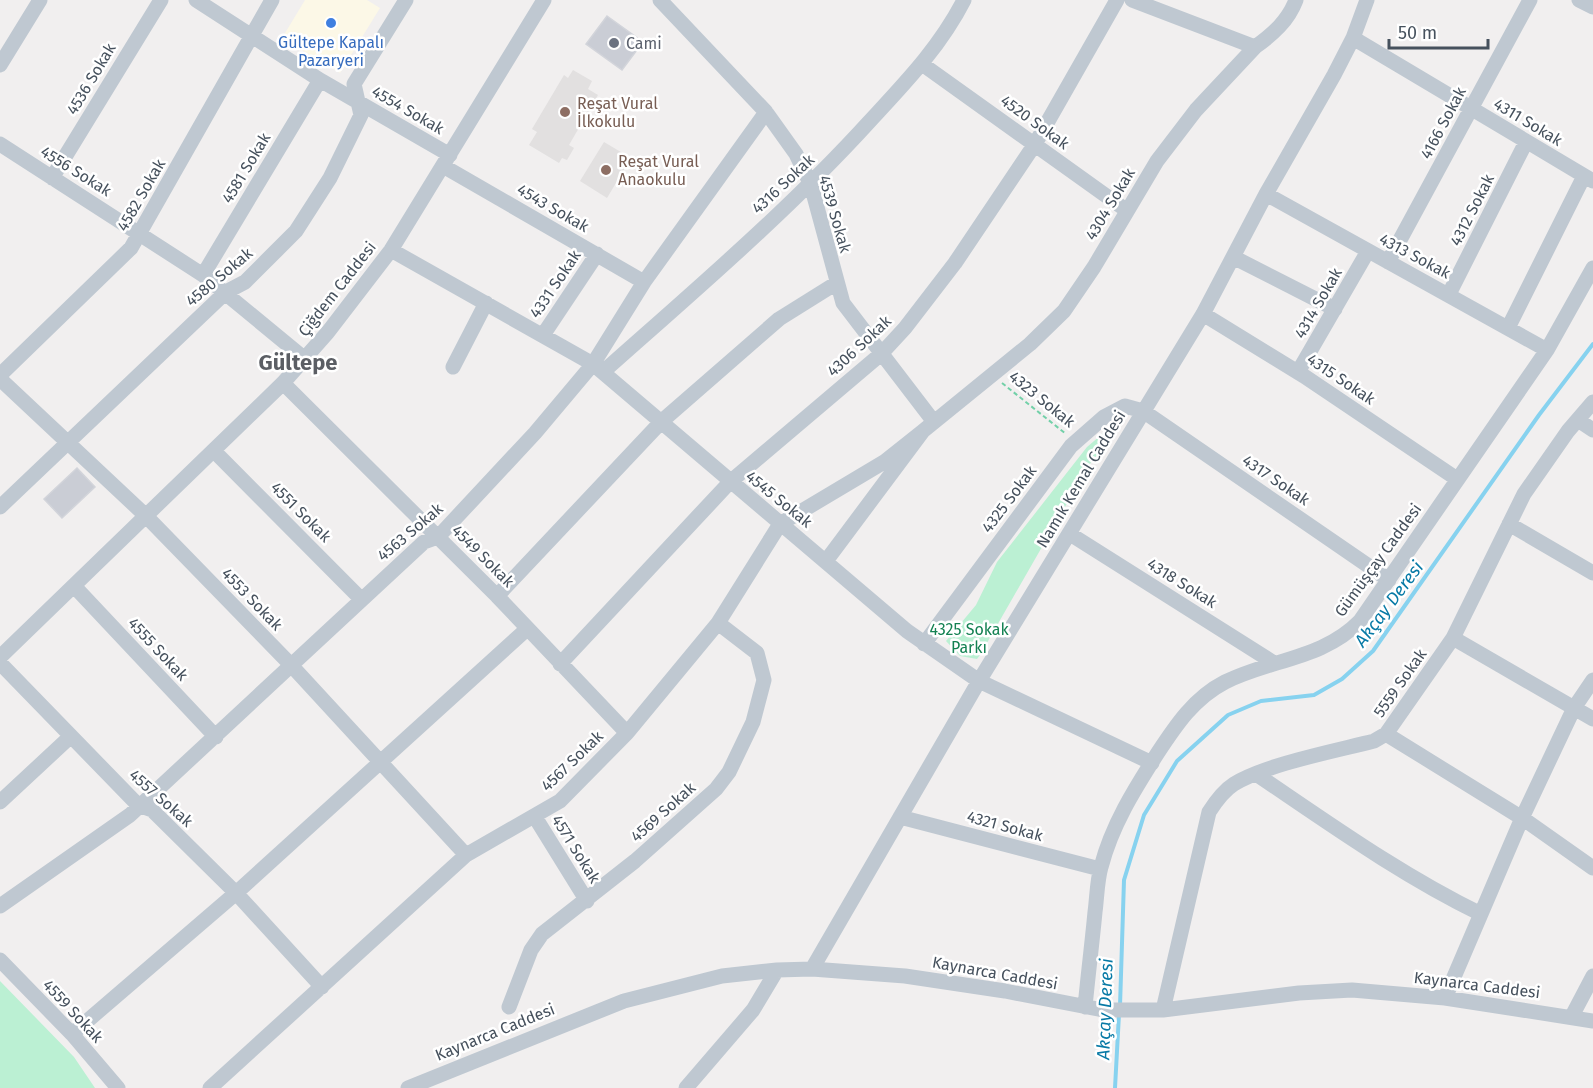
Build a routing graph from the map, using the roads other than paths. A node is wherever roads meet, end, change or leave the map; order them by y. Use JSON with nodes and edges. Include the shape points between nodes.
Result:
{"nodes":[{"id":1,"x":40,"y":0,"type":"edge"},
{"id":2,"x":160,"y":0,"type":"edge"},
{"id":3,"x":196,"y":0,"type":"edge"},
{"id":4,"x":273,"y":0,"type":"edge"},
{"id":5,"x":544,"y":0,"type":"edge"},
{"id":6,"x":964,"y":0,"type":"edge"},
{"id":7,"x":1117,"y":0,"type":"edge"},
{"id":8,"x":1132,"y":0,"type":"edge"},
{"id":9,"x":1296,"y":0,"type":"edge"},
{"id":10,"x":1367,"y":0,"type":"edge"},
{"id":11,"x":1530,"y":0,"type":"edge"},
{"id":12,"x":1579,"y":0,"type":"edge"},
{"id":13,"x":662,"y":1,"type":"edge"},
{"id":14,"x":399,"y":2,"type":"edge"},
{"id":15,"x":1593,"y":7,"type":"edge"},
{"id":16,"x":251,"y":37,"type":"junction"},
{"id":17,"x":1353,"y":38,"type":"junction"},
{"id":18,"x":1255,"y":47,"type":"junction"},
{"id":19,"x":922,"y":64,"type":"junction"},
{"id":20,"x":0,"y":65,"type":"edge"},
{"id":21,"x":320,"y":80,"type":"junction"},
{"id":22,"x":356,"y":100,"type":"junction"},
{"id":23,"x":1471,"y":109,"type":"junction"},
{"id":24,"x":766,"y":112,"type":"junction"},
{"id":25,"x":1526,"y":142,"type":"junction"},
{"id":26,"x":0,"y":144,"type":"edge"},
{"id":27,"x":1035,"y":144,"type":"junction"},
{"id":28,"x":446,"y":161,"type":"junction"},
{"id":29,"x":52,"y":178,"type":"junction"},
{"id":30,"x":1588,"y":178,"type":"edge"},
{"id":31,"x":811,"y":185,"type":"junction"},
{"id":32,"x":1266,"y":194,"type":"junction"},
{"id":33,"x":1126,"y":210,"type":"junction"},
{"id":34,"x":140,"y":233,"type":"junction"},
{"id":35,"x":391,"y":250,"type":"junction"},
{"id":36,"x":1368,"y":251,"type":"junction"},
{"id":37,"x":597,"y":254,"type":"junction"},
{"id":38,"x":1233,"y":257,"type":"junction"},
{"id":39,"x":1388,"y":262,"type":"junction"},
{"id":40,"x":1593,"y":268,"type":"edge"},
{"id":41,"x":203,"y":275,"type":"junction"},
{"id":42,"x":644,"y":282,"type":"junction"},
{"id":43,"x":836,"y":284,"type":"junction"},
{"id":44,"x":226,"y":292,"type":"junction"},
{"id":45,"x":1449,"y":294,"type":"junction"},
{"id":46,"x":486,"y":303,"type":"junction"},
{"id":47,"x":1335,"y":309,"type":"junction"},
{"id":48,"x":1203,"y":314,"type":"junction"},
{"id":49,"x":1509,"y":326,"type":"junction"},
{"id":50,"x":543,"y":335,"type":"junction"},
{"id":51,"x":1547,"y":350,"type":"junction"},
{"id":52,"x":881,"y":354,"type":"junction"},
{"id":53,"x":305,"y":359,"type":"junction"},
{"id":54,"x":453,"y":366,"type":"dead end"},
{"id":55,"x":598,"y":368,"type":"junction"},
{"id":56,"x":1298,"y":372,"type":"junction"},
{"id":57,"x":0,"y":377,"type":"edge"},
{"id":58,"x":283,"y":383,"type":"junction"},
{"id":59,"x":1593,"y":402,"type":"edge"},
{"id":60,"x":1143,"y":411,"type":"junction"},
{"id":61,"x":1578,"y":420,"type":"junction"},
{"id":62,"x":662,"y":421,"type":"junction"},
{"id":63,"x":929,"y":427,"type":"junction"},
{"id":64,"x":1593,"y":430,"type":"edge"},
{"id":65,"x":67,"y":442,"type":"junction"},
{"id":66,"x":214,"y":451,"type":"junction"},
{"id":67,"x":1457,"y":479,"type":"junction"},
{"id":68,"x":730,"y":482,"type":"junction"},
{"id":69,"x":0,"y":507,"type":"edge"},
{"id":70,"x":145,"y":515,"type":"junction"},
{"id":71,"x":780,"y":524,"type":"junction"},
{"id":72,"x":1509,"y":524,"type":"junction"},
{"id":73,"x":1070,"y":534,"type":"junction"},
{"id":74,"x":438,"y":537,"type":"junction"},
{"id":75,"x":826,"y":561,"type":"junction"},
{"id":76,"x":1593,"y":573,"type":"edge"},
{"id":77,"x":1389,"y":580,"type":"junction"},
{"id":78,"x":74,"y":586,"type":"junction"},
{"id":79,"x":497,"y":596,"type":"junction"},
{"id":80,"x":361,"y":599,"type":"junction"},
{"id":81,"x":718,"y":623,"type":"junction"},
{"id":82,"x":527,"y":629,"type":"junction"},
{"id":83,"x":1453,"y":638,"type":"junction"},
{"id":84,"x":924,"y":644,"type":"junction"},
{"id":85,"x":0,"y":657,"type":"edge"},
{"id":86,"x":0,"y":663,"type":"edge"},
{"id":87,"x":1274,"y":663,"type":"junction"},
{"id":88,"x":560,"y":664,"type":"junction"},
{"id":89,"x":291,"y":665,"type":"junction"},
{"id":90,"x":1593,"y":680,"type":"edge"},
{"id":91,"x":979,"y":681,"type":"junction"},
{"id":92,"x":1574,"y":708,"type":"junction"},
{"id":93,"x":1593,"y":719,"type":"edge"},
{"id":94,"x":627,"y":733,"type":"junction"},
{"id":95,"x":1386,"y":734,"type":"junction"},
{"id":96,"x":70,"y":736,"type":"junction"},
{"id":97,"x":216,"y":737,"type":"junction"},
{"id":98,"x":380,"y":763,"type":"junction"},
{"id":99,"x":1152,"y":763,"type":"junction"},
{"id":100,"x":1256,"y":774,"type":"junction"},
{"id":101,"x":0,"y":802,"type":"edge"},
{"id":102,"x":138,"y":805,"type":"junction"},
{"id":103,"x":900,"y":817,"type":"junction"},
{"id":104,"x":535,"y":818,"type":"junction"},
{"id":105,"x":1522,"y":818,"type":"junction"},
{"id":106,"x":466,"y":855,"type":"junction"},
{"id":107,"x":1593,"y":868,"type":"edge"},
{"id":108,"x":1100,"y":869,"type":"junction"},
{"id":109,"x":236,"y":893,"type":"junction"},
{"id":110,"x":587,"y":901,"type":"junction"},
{"id":111,"x":0,"y":906,"type":"edge"},
{"id":112,"x":1481,"y":914,"type":"junction"},
{"id":113,"x":0,"y":960,"type":"edge"},
{"id":114,"x":812,"y":969,"type":"junction"},
{"id":115,"x":777,"y":970,"type":"junction"},
{"id":116,"x":1593,"y":976,"type":"edge"},
{"id":117,"x":322,"y":987,"type":"junction"},
{"id":118,"x":1445,"y":998,"type":"junction"},
{"id":119,"x":509,"y":1007,"type":"dead end"},
{"id":120,"x":1085,"y":1007,"type":"junction"},
{"id":121,"x":1163,"y":1010,"type":"junction"},
{"id":122,"x":1572,"y":1016,"type":"junction"},
{"id":123,"x":1593,"y":1021,"type":"edge"},
{"id":124,"x":72,"y":1034,"type":"junction"},
{"id":125,"x":118,"y":1088,"type":"edge"},
{"id":126,"x":210,"y":1088,"type":"edge"},
{"id":127,"x":408,"y":1088,"type":"edge"},
{"id":128,"x":687,"y":1088,"type":"edge"}],
"edges":[{"from":1,"to":20,"type":"street"},
{"from":2,"to":29,"type":"street","name":"4536 Sokak"},
{"from":3,"to":16,"type":"street","name":"4554 Sokak"},
{"from":4,"to":16,"type":"street","name":"4582 Sokak"},
{"from":5,"to":28,"type":"street","name":"Çiğdem Caddesi"},
{"from":6,"to":19,"type":"street","name":"4316 Sokak","via":[[950,28]]},
{"from":7,"to":27,"type":"street","name":"4306 Sokak"},
{"from":8,"to":18,"type":"street"},
{"from":9,"to":18,"type":"street","name":"4304 Sokak","via":[[1290,14]]},
{"from":10,"to":17,"type":"street","name":"Namık Kemal Caddesi"},
{"from":11,"to":23,"type":"street","name":"4166 Sokak"},
{"from":12,"to":15,"type":"street"},
{"from":13,"to":24,"type":"street","name":"4539 Sokak"},
{"from":14,"to":22,"type":"street","name":"4580 Sokak","via":[[354,84]]},
{"from":16,"to":21,"type":"street","name":"4554 Sokak"},
{"from":16,"to":34,"type":"street","name":"4582 Sokak"},
{"from":17,"to":23,"type":"street","name":"4311 Sokak"},
{"from":17,"to":32,"type":"street","name":"Namık Kemal Caddesi"},
{"from":18,"to":33,"type":"street","name":"4304 Sokak","via":[[1196,110]]},
{"from":19,"to":27,"type":"street","name":"4520 Sokak"},
{"from":19,"to":31,"type":"street","name":"4316 Sokak"},
{"from":21,"to":22,"type":"street","name":"4554 Sokak"},
{"from":21,"to":41,"type":"street","name":"4581 Sokak"},
{"from":22,"to":28,"type":"street","name":"4554 Sokak"},
{"from":22,"to":44,"type":"street","name":"4580 Sokak","via":[[361,115],[330,178],[296,231],[245,282]]},
{"from":23,"to":25,"type":"street","name":"4311 Sokak"},
{"from":23,"to":39,"type":"street","name":"4166 Sokak"},
{"from":24,"to":31,"type":"street","name":"4539 Sokak"},
{"from":24,"to":42,"type":"street","name":"4563 Sokak"},
{"from":25,"to":30,"type":"street","name":"4311 Sokak"},
{"from":25,"to":45,"type":"street","name":"4312 Sokak"},
{"from":26,"to":29,"type":"street","name":"4556 Sokak"},
{"from":27,"to":33,"type":"street","name":"4520 Sokak"},
{"from":27,"to":52,"type":"street","name":"4306 Sokak","via":[[955,263]]},
{"from":28,"to":35,"type":"street","name":"Çiğdem Caddesi"},
{"from":28,"to":37,"type":"street","name":"4543 Sokak"},
{"from":29,"to":34,"type":"street","name":"4556 Sokak"},
{"from":30,"to":49,"type":"street"},
{"from":31,"to":43,"type":"street","name":"4539 Sokak"},
{"from":31,"to":55,"type":"street","name":"4316 Sokak"},
{"from":32,"to":36,"type":"street","name":"4313 Sokak"},
{"from":32,"to":38,"type":"street","name":"Namık Kemal Caddesi"},
{"from":33,"to":63,"type":"street","name":"4304 Sokak","via":[[1064,311]]},
{"from":34,"to":41,"type":"street","name":"4556 Sokak"},
{"from":34,"to":57,"type":"street","name":"4582 Sokak","via":[[131,248]]},
{"from":35,"to":46,"type":"street","name":"4545 Sokak"},
{"from":35,"to":53,"type":"street","name":"Çiğdem Caddesi"},
{"from":36,"to":39,"type":"street","name":"4313 Sokak"},
{"from":36,"to":47,"type":"street","name":"4314 Sokak"},
{"from":37,"to":42,"type":"street","name":"4543 Sokak"},
{"from":37,"to":50,"type":"street","name":"4331 Sokak"},
{"from":38,"to":47,"type":"street"},
{"from":38,"to":48,"type":"street","name":"Namık Kemal Caddesi"},
{"from":39,"to":45,"type":"street","name":"4313 Sokak"},
{"from":40,"to":51,"type":"street","name":"Gümüşçay Caddesi"},
{"from":41,"to":44,"type":"street","name":"4556 Sokak"},
{"from":42,"to":55,"type":"street","name":"4563 Sokak"},
{"from":43,"to":52,"type":"street","name":"4539 Sokak","via":[[843,303]]},
{"from":43,"to":62,"type":"street","via":[[779,319]]},
{"from":44,"to":53,"type":"street","name":"4556 Sokak"},
{"from":44,"to":65,"type":"street","name":"4580 Sokak"},
{"from":45,"to":49,"type":"street","name":"4313 Sokak"},
{"from":46,"to":50,"type":"street","name":"4545 Sokak"},
{"from":46,"to":54,"type":"street"},
{"from":47,"to":56,"type":"street","name":"4314 Sokak"},
{"from":48,"to":56,"type":"street","name":"4315 Sokak"},
{"from":48,"to":60,"type":"street","name":"Namık Kemal Caddesi"},
{"from":49,"to":51,"type":"street","name":"4313 Sokak"},
{"from":50,"to":55,"type":"street","name":"4545 Sokak"},
{"from":51,"to":67,"type":"street","name":"Gümüşçay Caddesi"},
{"from":52,"to":63,"type":"street","name":"4539 Sokak"},
{"from":52,"to":68,"type":"street","name":"4306 Sokak"},
{"from":53,"to":58,"type":"street","name":"Çiğdem Caddesi"},
{"from":55,"to":62,"type":"street","name":"4545 Sokak"},
{"from":55,"to":74,"type":"street","name":"4563 Sokak"},
{"from":56,"to":67,"type":"street","name":"4315 Sokak"},
{"from":57,"to":65,"type":"street","name":"4553 Sokak"},
{"from":58,"to":66,"type":"street","name":"Çiğdem Caddesi"},
{"from":58,"to":74,"type":"street","name":"4549 Sokak"},
{"from":59,"to":61,"type":"street","name":"5559 Sokak"},
{"from":60,"to":73,"type":"street","name":"Namık Kemal Caddesi"},
{"from":60,"to":77,"type":"street","name":"4317 Sokak"},
{"from":60,"to":84,"type":"street","name":"4325 Sokak","via":[[1119,408],[1076,441]]},
{"from":61,"to":64,"type":"street"},
{"from":61,"to":72,"type":"street","name":"5559 Sokak","via":[[1524,494]]},
{"from":62,"to":68,"type":"street","name":"4545 Sokak"},
{"from":62,"to":79,"type":"street"},
{"from":63,"to":71,"type":"street","name":"4567 Sokak","via":[[884,462]]},
{"from":63,"to":75,"type":"street"},
{"from":65,"to":69,"type":"street","name":"4580 Sokak"},
{"from":65,"to":70,"type":"street","name":"4553 Sokak"},
{"from":66,"to":70,"type":"street","name":"Çiğdem Caddesi"},
{"from":66,"to":80,"type":"street","name":"4551 Sokak"},
{"from":67,"to":77,"type":"street","name":"Gümüşçay Caddesi"},
{"from":68,"to":71,"type":"street","name":"4545 Sokak"},
{"from":68,"to":88,"type":"street","name":"4306 Sokak"},
{"from":70,"to":78,"type":"street","name":"Çiğdem Caddesi"},
{"from":70,"to":89,"type":"street","name":"4553 Sokak"},
{"from":71,"to":75,"type":"street","name":"4545 Sokak"},
{"from":71,"to":81,"type":"street","name":"4567 Sokak"},
{"from":72,"to":76,"type":"street"},
{"from":72,"to":83,"type":"street","name":"5559 Sokak"},
{"from":73,"to":87,"type":"street","name":"4318 Sokak"},
{"from":73,"to":91,"type":"street","name":"Namık Kemal Caddesi"},
{"from":74,"to":79,"type":"street","name":"4549 Sokak"},
{"from":74,"to":80,"type":"street","name":"4563 Sokak","via":[[424,542]]},
{"from":75,"to":84,"type":"street","name":"4545 Sokak"},
{"from":77,"to":87,"type":"street","name":"Gümüşçay Caddesi","via":[[1346,634],[1321,650]]},
{"from":78,"to":85,"type":"street","name":"Çiğdem Caddesi"},
{"from":78,"to":97,"type":"street","name":"4555 Sokak"},
{"from":79,"to":82,"type":"street","name":"4549 Sokak"},
{"from":80,"to":89,"type":"street","name":"4563 Sokak"},
{"from":81,"to":94,"type":"street","name":"4567 Sokak"},
{"from":81,"to":110,"type":"street","name":"4569 Sokak","via":[[757,653],[764,680],[753,722],[734,763],[716,789]]},
{"from":82,"to":88,"type":"street","name":"4549 Sokak"},
{"from":82,"to":98,"type":"street"},
{"from":83,"to":92,"type":"street"},
{"from":83,"to":95,"type":"street","name":"5559 Sokak"},
{"from":84,"to":91,"type":"street","name":"4545 Sokak"},
{"from":86,"to":96,"type":"street","name":"4557 Sokak"},
{"from":87,"to":99,"type":"street","name":"Gümüşçay Caddesi","via":[[1236,676],[1200,699],[1175,726]]},
{"from":88,"to":94,"type":"street","name":"4549 Sokak"},
{"from":89,"to":97,"type":"street","name":"4563 Sokak"},
{"from":89,"to":98,"type":"street","name":"4553 Sokak"},
{"from":90,"to":92,"type":"street"},
{"from":91,"to":99,"type":"street","name":"4545 Sokak"},
{"from":91,"to":103,"type":"street","name":"Namık Kemal Caddesi"},
{"from":92,"to":93,"type":"street"},
{"from":92,"to":105,"type":"street"},
{"from":94,"to":104,"type":"street","name":"4567 Sokak","via":[[560,801]]},
{"from":95,"to":100,"type":"street","name":"5559 Sokak","via":[[1374,741]]},
{"from":95,"to":105,"type":"street"},
{"from":96,"to":101,"type":"street"},
{"from":96,"to":102,"type":"street","name":"4557 Sokak"},
{"from":97,"to":102,"type":"street","name":"4563 Sokak"},
{"from":98,"to":106,"type":"street","name":"4553 Sokak"},
{"from":98,"to":109,"type":"street"},
{"from":99,"to":108,"type":"street","name":"Gümüşçay Caddesi","via":[[1121,813]]},
{"from":100,"to":112,"type":"street","via":[[1384,861]]},
{"from":100,"to":121,"type":"street","name":"5559 Sokak","via":[[1223,792],[1209,812]]},
{"from":102,"to":109,"type":"street","name":"4557 Sokak","via":[[152,810]]},
{"from":102,"to":111,"type":"street","name":"4563 Sokak","via":[[130,815]]},
{"from":103,"to":108,"type":"street","name":"4321 Sokak"},
{"from":103,"to":114,"type":"street","name":"Namık Kemal Caddesi"},
{"from":104,"to":106,"type":"street","name":"4567 Sokak"},
{"from":104,"to":110,"type":"street","name":"4571 Sokak"},
{"from":105,"to":107,"type":"street"},
{"from":105,"to":112,"type":"street"},
{"from":106,"to":117,"type":"street","name":"4567 Sokak"},
{"from":108,"to":120,"type":"street","name":"Gümüşçay Caddesi"},
{"from":109,"to":117,"type":"street","name":"4557 Sokak"},
{"from":109,"to":124,"type":"street"},
{"from":110,"to":119,"type":"street","name":"4569 Sokak","via":[[536,942]]},
{"from":112,"to":118,"type":"street"},
{"from":113,"to":124,"type":"street","name":"4559 Sokak"},
{"from":114,"to":115,"type":"street","name":"Kaynarca Caddesi"},
{"from":114,"to":120,"type":"street","name":"Kaynarca Caddesi","via":[[905,976]]},
{"from":115,"to":127,"type":"street","name":"Kaynarca Caddesi","via":[[722,976],[624,1001]]},
{"from":115,"to":128,"type":"street","via":[[753,1010]]},
{"from":116,"to":122,"type":"street"},
{"from":117,"to":126,"type":"street","name":"4567 Sokak"},
{"from":118,"to":121,"type":"street","name":"Kaynarca Caddesi","via":[[1333,990]]},
{"from":118,"to":122,"type":"street","name":"Kaynarca Caddesi"},
{"from":120,"to":121,"type":"street","name":"Kaynarca Caddesi"},
{"from":122,"to":123,"type":"street","name":"Kaynarca Caddesi"},
{"from":124,"to":125,"type":"street","name":"4559 Sokak"}]}
